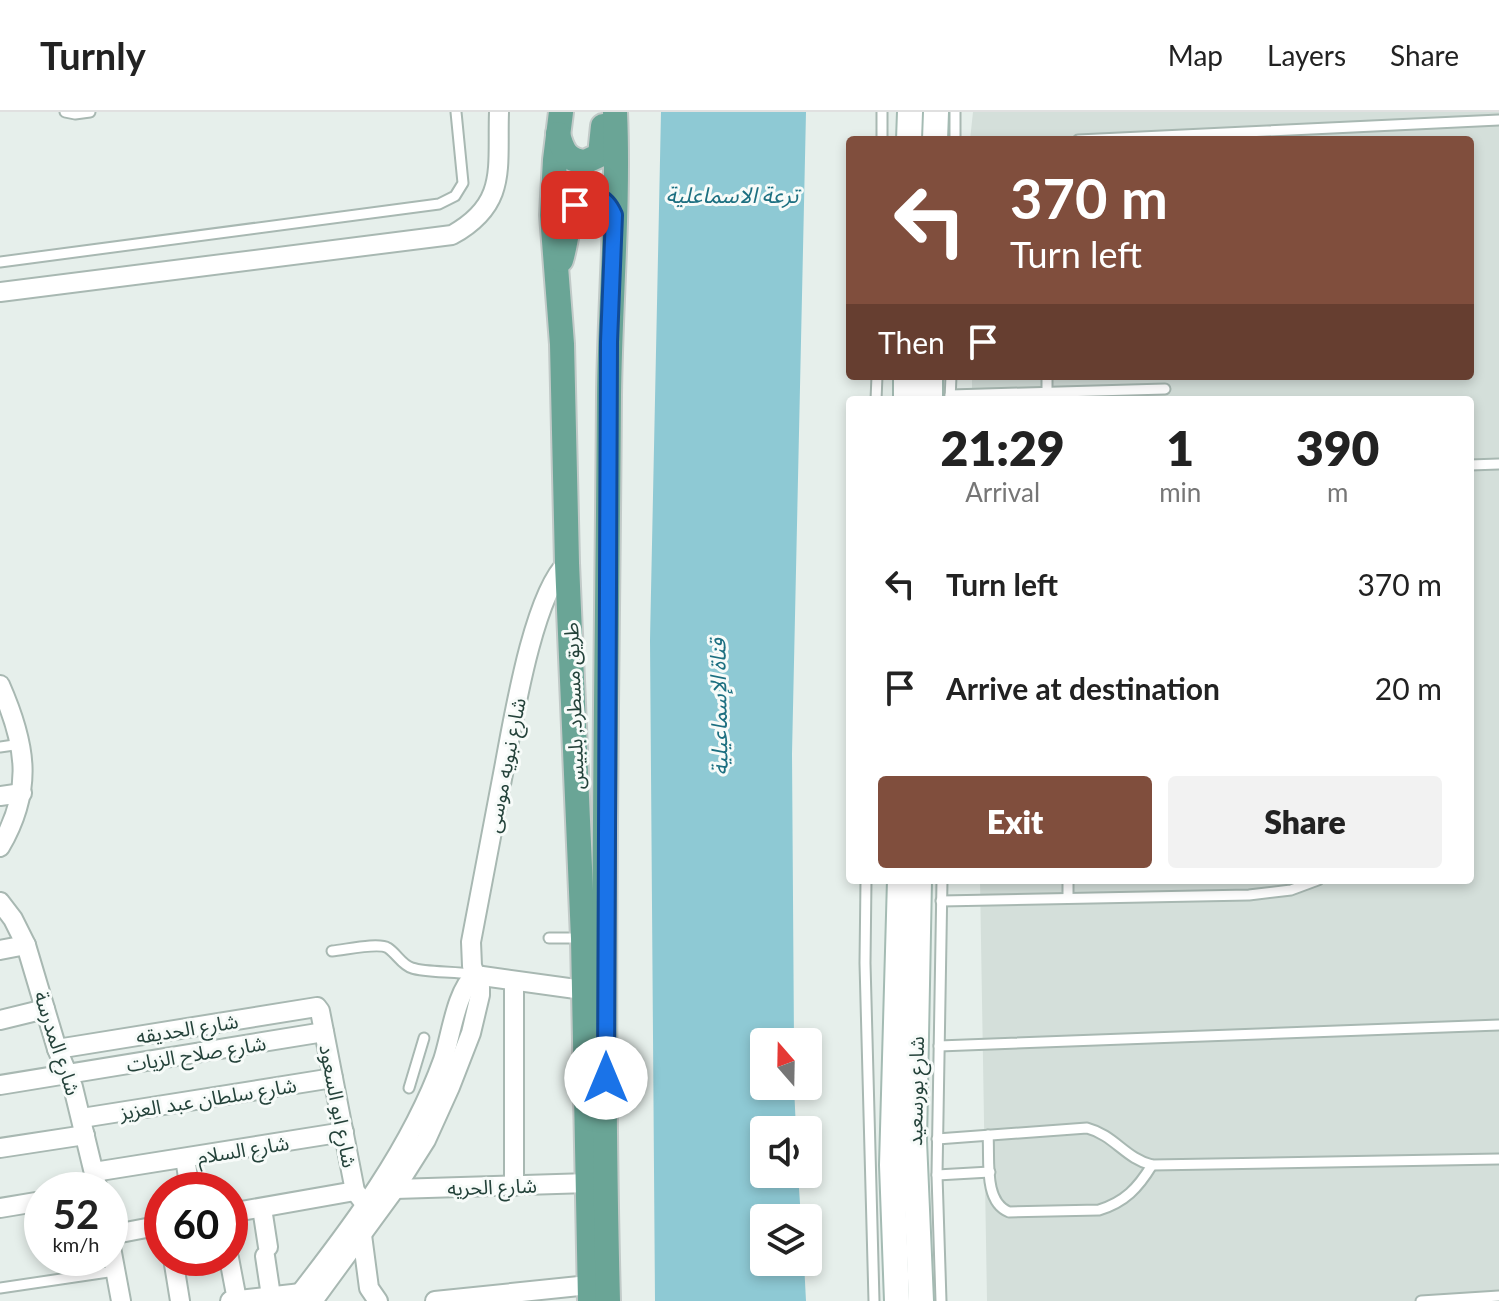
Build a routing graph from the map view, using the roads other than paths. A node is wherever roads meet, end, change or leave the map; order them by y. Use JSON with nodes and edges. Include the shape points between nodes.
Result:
{"nodes":[{"id":1,"x":65,"y":112,"type":"edge"},
{"id":2,"x":90,"y":112,"type":"edge"},
{"id":3,"x":456,"y":112,"type":"edge"},
{"id":4,"x":499,"y":112,"type":"edge"},
{"id":5,"x":604,"y":112,"type":"edge"},
{"id":6,"x":615,"y":112,"type":"edge"},
{"id":7,"x":882,"y":112,"type":"edge"},
{"id":8,"x":910,"y":112,"type":"edge"},
{"id":9,"x":936,"y":112,"type":"edge"},
{"id":10,"x":955,"y":112,"type":"edge"},
{"id":11,"x":1499,"y":120,"type":"edge"},
{"id":12,"x":560,"y":123,"type":"edge"},
{"id":13,"x":882,"y":136,"type":"edge"},
{"id":14,"x":909,"y":136,"type":"edge"},
{"id":15,"x":935,"y":136,"type":"edge"},
{"id":16,"x":955,"y":136,"type":"edge"},
{"id":17,"x":1162,"y":136,"type":"edge"},
{"id":18,"x":614,"y":215,"type":"junction"},
{"id":19,"x":0,"y":262,"type":"edge"},
{"id":20,"x":558,"y":269,"type":"junction"},
{"id":21,"x":0,"y":292,"type":"edge"},
{"id":22,"x":1047,"y":380,"type":"edge"},
{"id":23,"x":1165,"y":389,"type":"dead end"},
{"id":24,"x":1047,"y":394,"type":"junction"},
{"id":25,"x":995,"y":396,"type":"edge"},
{"id":26,"x":1499,"y":464,"type":"edge"},
{"id":27,"x":1474,"y":465,"type":"edge"},
{"id":28,"x":567,"y":563,"type":"junction"},
{"id":29,"x":0,"y":685,"type":"edge"},
{"id":30,"x":21,"y":744,"type":"junction"},
{"id":31,"x":0,"y":747,"type":"edge"},
{"id":32,"x":22,"y":793,"type":"junction"},
{"id":33,"x":0,"y":796,"type":"edge"},
{"id":34,"x":0,"y":847,"type":"edge"},
{"id":35,"x":866,"y":884,"type":"edge"},
{"id":36,"x":900,"y":884,"type":"edge"},
{"id":37,"x":919,"y":884,"type":"edge"},
{"id":38,"x":942,"y":884,"type":"edge"},
{"id":39,"x":1068,"y":884,"type":"edge"},
{"id":40,"x":1307,"y":884,"type":"edge"},
{"id":41,"x":1068,"y":898,"type":"junction"},
{"id":42,"x":941,"y":901,"type":"junction"},
{"id":43,"x":0,"y":902,"type":"edge"},
{"id":44,"x":549,"y":938,"type":"dead end"},
{"id":45,"x":583,"y":938,"type":"junction"},
{"id":46,"x":26,"y":945,"type":"junction"},
{"id":47,"x":0,"y":950,"type":"edge"},
{"id":48,"x":332,"y":951,"type":"dead end"},
{"id":49,"x":475,"y":975,"type":"junction"},
{"id":50,"x":514,"y":981,"type":"junction"},
{"id":51,"x":583,"y":990,"type":"junction"},
{"id":52,"x":317,"y":1007,"type":"joint"},
{"id":53,"x":45,"y":1009,"type":"junction"},
{"id":54,"x":0,"y":1020,"type":"edge"},
{"id":55,"x":1499,"y":1025,"type":"edge"},
{"id":56,"x":324,"y":1032,"type":"junction"},
{"id":57,"x":424,"y":1038,"type":"dead end"},
{"id":58,"x":939,"y":1046,"type":"junction"},
{"id":59,"x":57,"y":1049,"type":"junction"},
{"id":60,"x":417,"y":1062,"type":"junction"},
{"id":61,"x":439,"y":1070,"type":"junction"},
{"id":62,"x":68,"y":1074,"type":"junction"},
{"id":63,"x":333,"y":1078,"type":"junction"},
{"id":64,"x":0,"y":1085,"type":"edge"},
{"id":65,"x":409,"y":1088,"type":"dead end"},
{"id":66,"x":84,"y":1126,"type":"junction"},
{"id":67,"x":344,"y":1132,"type":"junction"},
{"id":68,"x":988,"y":1135,"type":"junction"},
{"id":69,"x":937,"y":1139,"type":"junction"},
{"id":70,"x":0,"y":1148,"type":"edge"},
{"id":71,"x":185,"y":1158,"type":"junction"},
{"id":72,"x":1499,"y":1159,"type":"edge"},
{"id":73,"x":1152,"y":1165,"type":"junction"},
{"id":74,"x":94,"y":1172,"type":"edge"},
{"id":75,"x":187,"y":1172,"type":"edge"},
{"id":76,"x":990,"y":1172,"type":"junction"},
{"id":77,"x":128,"y":1173,"type":"edge"},
{"id":78,"x":937,"y":1175,"type":"junction"},
{"id":79,"x":589,"y":1183,"type":"junction"},
{"id":80,"x":514,"y":1186,"type":"junction"},
{"id":81,"x":395,"y":1189,"type":"junction"},
{"id":82,"x":360,"y":1197,"type":"junction"},
{"id":83,"x":24,"y":1204,"type":"edge"},
{"id":84,"x":0,"y":1208,"type":"edge"},
{"id":85,"x":262,"y":1208,"type":"junction"},
{"id":86,"x":248,"y":1210,"type":"edge"},
{"id":87,"x":362,"y":1235,"type":"junction"},
{"id":88,"x":81,"y":1276,"type":"edge"},
{"id":89,"x":116,"y":1276,"type":"edge"},
{"id":90,"x":176,"y":1276,"type":"edge"},
{"id":91,"x":232,"y":1276,"type":"edge"},
{"id":92,"x":0,"y":1288,"type":"edge"},
{"id":93,"x":271,"y":1296,"type":"junction"},
{"id":94,"x":596,"y":1296,"type":"edge"},
{"id":95,"x":1499,"y":1296,"type":"edge"},
{"id":96,"x":303,"y":1298,"type":"edge"},
{"id":97,"x":237,"y":1300,"type":"edge"},
{"id":98,"x":445,"y":1300,"type":"edge"},
{"id":99,"x":121,"y":1301,"type":"edge"},
{"id":100,"x":180,"y":1301,"type":"edge"},
{"id":101,"x":230,"y":1301,"type":"edge"},
{"id":102,"x":377,"y":1301,"type":"edge"},
{"id":103,"x":435,"y":1301,"type":"edge"},
{"id":104,"x":874,"y":1301,"type":"edge"},
{"id":105,"x":897,"y":1301,"type":"edge"},
{"id":106,"x":921,"y":1301,"type":"edge"},
{"id":107,"x":941,"y":1301,"type":"edge"},
{"id":108,"x":1421,"y":1301,"type":"edge"}],
"edges":[{"from":1,"to":2,"type":"lane"},
{"from":3,"to":19,"type":"lane","via":[[463,183],[455,196],[439,204]]},
{"from":4,"to":21,"type":"street","via":[[496,187],[472,224],[452,235]]},
{"from":5,"to":12,"type":"main road","via":[[602,147],[593,160],[576,161],[563,151]]},
{"from":6,"to":18,"type":"main road","name":"طريق مسطرد, بلبيس"},
{"from":7,"to":13,"type":"lane"},
{"from":8,"to":14,"type":"main road"},
{"from":9,"to":15,"type":"main road"},
{"from":10,"to":16,"type":"lane"},
{"from":11,"to":17,"type":"lane"},
{"from":12,"to":20,"type":"main road","name":"طريق مسطرد, بلبيس","via":[[552,215]]},
{"from":18,"to":20,"type":"main road","via":[[604,199],[580,199]]},
{"from":18,"to":94,"type":"main road","name":"طريق مسطرد, بلبيس","via":[[606,974]]},
{"from":20,"to":28,"type":"main road","name":"طريق مسطرد, بلبيس"},
{"from":22,"to":24,"type":"lane"},
{"from":23,"to":24,"type":"lane"},
{"from":24,"to":25,"type":"lane"},
{"from":26,"to":27,"type":"lane"},
{"from":28,"to":45,"type":"main road","name":"طريق مسطرد, بلبيس"},
{"from":28,"to":49,"type":"street","name":"شارع نبويه موسى","via":[[551,585],[518,695],[471,942]]},
{"from":29,"to":30,"type":"street"},
{"from":30,"to":31,"type":"lane"},
{"from":30,"to":32,"type":"street"},
{"from":32,"to":33,"type":"street"},
{"from":32,"to":34,"type":"street"},
{"from":35,"to":104,"type":"lane"},
{"from":36,"to":105,"type":"main road","name":"شارع بورسعيد","via":[[892,1165]]},
{"from":37,"to":106,"type":"main road","name":"شارع بورسعيد","via":[[914,1141]]},
{"from":38,"to":42,"type":"lane"},
{"from":39,"to":41,"type":"lane"},
{"from":40,"to":41,"type":"lane","via":[[1249,895]]},
{"from":41,"to":42,"type":"lane"},
{"from":42,"to":58,"type":"lane"},
{"from":43,"to":46,"type":"street","name":"شارع المدرسة"},
{"from":44,"to":45,"type":"lane"},
{"from":45,"to":51,"type":"main road","name":"طريق مسطرد, بلبيس"},
{"from":46,"to":47,"type":"street"},
{"from":46,"to":53,"type":"street","name":"شارع المدرسة"},
{"from":48,"to":49,"type":"lane","via":[[381,945],[415,969]]},
{"from":49,"to":50,"type":"street"},
{"from":49,"to":61,"type":"street","via":[[462,994]]},
{"from":49,"to":81,"type":"street","name":"شارع نبويه موسى","via":[[480,995],[466,1047],[426,1140]]},
{"from":50,"to":51,"type":"street"},
{"from":50,"to":80,"type":"street"},
{"from":51,"to":79,"type":"main road","name":"طريق مسطرد, بلبيس"},
{"from":52,"to":56,"type":"street","name":"شارع ابو السعود"},
{"from":52,"to":59,"type":"street","name":"شارع الحديقه"},
{"from":53,"to":54,"type":"street"},
{"from":53,"to":59,"type":"street","name":"شارع المدرسة"},
{"from":55,"to":58,"type":"lane"},
{"from":56,"to":62,"type":"street","name":"شارع صلاح الزيات"},
{"from":56,"to":63,"type":"street","name":"شارع ابو السعود"},
{"from":57,"to":60,"type":"lane"},
{"from":58,"to":69,"type":"lane"},
{"from":59,"to":62,"type":"street","name":"شارع المدرسة"},
{"from":60,"to":61,"type":"lane"},
{"from":60,"to":65,"type":"lane"},
{"from":61,"to":82,"type":"street","via":[[404,1146]]},
{"from":62,"to":64,"type":"street","name":"شارع صلاح الزيات"},
{"from":62,"to":66,"type":"street","name":"شارع المدرسة"},
{"from":63,"to":66,"type":"street","name":"شارع سلطان عبد العزيز"},
{"from":63,"to":67,"type":"street","name":"شارع ابو السعود"},
{"from":66,"to":70,"type":"street","name":"شارع سلطان عبد العزيز"},
{"from":66,"to":74,"type":"street","name":"شارع المدرسة"},
{"from":67,"to":71,"type":"street","name":"شارع السلام"},
{"from":67,"to":82,"type":"street","name":"شارع ابو السعود"},
{"from":68,"to":69,"type":"lane"},
{"from":68,"to":73,"type":"lane","via":[[1087,1128]]},
{"from":68,"to":76,"type":"lane"},
{"from":69,"to":78,"type":"lane"},
{"from":71,"to":75,"type":"street"},
{"from":71,"to":77,"type":"street","name":"شارع السلام"},
{"from":72,"to":73,"type":"lane"},
{"from":73,"to":76,"type":"lane","via":[[1129,1196],[1099,1210],[1003,1210],[992,1197]]},
{"from":76,"to":78,"type":"lane"},
{"from":78,"to":107,"type":"lane"},
{"from":79,"to":80,"type":"street","name":"شارع الحريه"},
{"from":79,"to":94,"type":"main road","name":"طريق مسطرد, بلبيس"},
{"from":80,"to":81,"type":"street","name":"شارع الحريه"},
{"from":81,"to":87,"type":"street","name":"شارع نبويه موسى"},
{"from":82,"to":85,"type":"street"},
{"from":82,"to":96,"type":"street"},
{"from":83,"to":84,"type":"street"},
{"from":85,"to":86,"type":"street"},
{"from":85,"to":93,"type":"street"},
{"from":87,"to":96,"type":"street","name":"شارع نبويه موسى"},
{"from":87,"to":102,"type":"street","via":[[369,1288]]},
{"from":88,"to":92,"type":"lane"},
{"from":89,"to":99,"type":"street"},
{"from":90,"to":100,"type":"street"},
{"from":91,"to":97,"type":"street"},
{"from":93,"to":96,"type":"street"},
{"from":93,"to":97,"type":"street"},
{"from":94,"to":98,"type":"street"},
{"from":95,"to":108,"type":"lane"},
{"from":97,"to":101,"type":"street"},
{"from":98,"to":103,"type":"street"}]}
